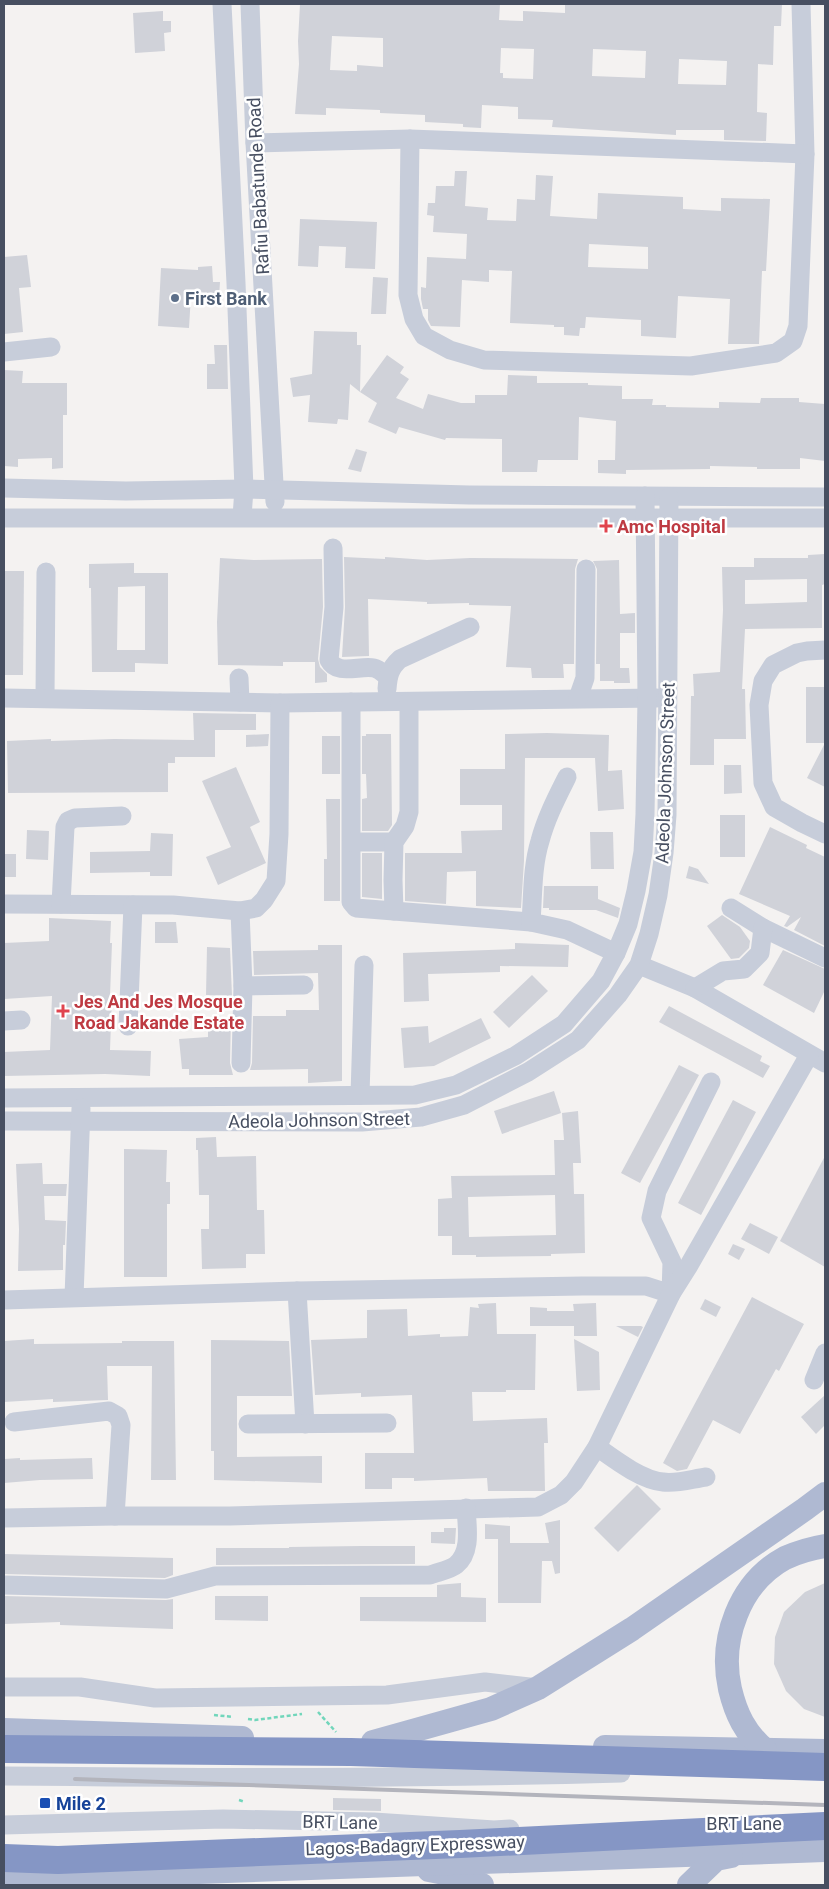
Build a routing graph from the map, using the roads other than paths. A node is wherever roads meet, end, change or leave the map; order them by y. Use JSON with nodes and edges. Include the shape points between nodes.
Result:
{"nodes":[{"id":1,"x":222,"y":4,"type":"edge"},
{"id":2,"x":250,"y":4,"type":"edge"},
{"id":3,"x":801,"y":4,"type":"edge"},
{"id":4,"x":410,"y":139,"type":"junction"},
{"id":5,"x":255,"y":143,"type":"junction"},
{"id":6,"x":805,"y":154,"type":"junction"},
{"id":7,"x":51,"y":347,"type":"dead end"},
{"id":8,"x":4,"y":352,"type":"edge"},
{"id":9,"x":4,"y":488,"type":"edge"},
{"id":10,"x":244,"y":489,"type":"junction"},
{"id":11,"x":275,"y":491,"type":"junction"},
{"id":12,"x":645,"y":496,"type":"junction"},
{"id":13,"x":668,"y":497,"type":"junction"},
{"id":14,"x":825,"y":497,"type":"edge"},
{"id":15,"x":242,"y":517,"type":"junction"},
{"id":16,"x":4,"y":518,"type":"edge"},
{"id":17,"x":274,"y":518,"type":"junction"},
{"id":18,"x":646,"y":518,"type":"junction"},
{"id":19,"x":825,"y":518,"type":"edge"},
{"id":20,"x":668,"y":519,"type":"junction"},
{"id":21,"x":333,"y":548,"type":"dead end"},
{"id":22,"x":586,"y":569,"type":"dead end"},
{"id":23,"x":46,"y":572,"type":"dead end"},
{"id":24,"x":470,"y":626,"type":"dead end"},
{"id":25,"x":825,"y":650,"type":"edge"},
{"id":26,"x":388,"y":677,"type":"junction"},
{"id":27,"x":240,"y":678,"type":"dead end"},
{"id":28,"x":45,"y":697,"type":"junction"},
{"id":29,"x":4,"y":698,"type":"edge"},
{"id":30,"x":578,"y":698,"type":"junction"},
{"id":31,"x":647,"y":698,"type":"junction"},
{"id":32,"x":668,"y":698,"type":"junction"},
{"id":33,"x":240,"y":702,"type":"junction"},
{"id":34,"x":351,"y":702,"type":"junction"},
{"id":35,"x":387,"y":702,"type":"junction"},
{"id":36,"x":409,"y":702,"type":"junction"},
{"id":37,"x":280,"y":703,"type":"junction"},
{"id":38,"x":567,"y":776,"type":"dead end"},
{"id":39,"x":122,"y":816,"type":"dead end"},
{"id":40,"x":825,"y":834,"type":"edge"},
{"id":41,"x":352,"y":842,"type":"junction"},
{"id":42,"x":394,"y":842,"type":"junction"},
{"id":43,"x":4,"y":904,"type":"edge"},
{"id":44,"x":61,"y":904,"type":"junction"},
{"id":45,"x":133,"y":905,"type":"junction"},
{"id":46,"x":731,"y":908,"type":"dead end"},
{"id":47,"x":240,"y":911,"type":"junction"},
{"id":48,"x":394,"y":911,"type":"junction"},
{"id":49,"x":531,"y":922,"type":"junction"},
{"id":50,"x":763,"y":928,"type":"junction"},
{"id":51,"x":616,"y":953,"type":"junction"},
{"id":52,"x":825,"y":958,"type":"edge"},
{"id":53,"x":364,"y":964,"type":"dead end"},
{"id":54,"x":640,"y":965,"type":"junction"},
{"id":55,"x":304,"y":985,"type":"dead end"},
{"id":56,"x":243,"y":986,"type":"junction"},
{"id":57,"x":695,"y":988,"type":"junction"},
{"id":58,"x":128,"y":1026,"type":"dead end"},
{"id":59,"x":817,"y":1059,"type":"edge"},
{"id":60,"x":241,"y":1063,"type":"dead end"},
{"id":61,"x":711,"y":1082,"type":"dead end"},
{"id":62,"x":360,"y":1095,"type":"junction"},
{"id":63,"x":4,"y":1098,"type":"edge"},
{"id":64,"x":81,"y":1098,"type":"junction"},
{"id":65,"x":4,"y":1121,"type":"edge"},
{"id":66,"x":81,"y":1121,"type":"junction"},
{"id":67,"x":297,"y":1291,"type":"junction"},
{"id":68,"x":671,"y":1294,"type":"junction"},
{"id":69,"x":74,"y":1297,"type":"junction"},
{"id":70,"x":4,"y":1300,"type":"edge"},
{"id":71,"x":825,"y":1353,"type":"edge"},
{"id":72,"x":814,"y":1380,"type":"dead end"},
{"id":73,"x":14,"y":1422,"type":"dead end"},
{"id":74,"x":387,"y":1423,"type":"dead end"},
{"id":75,"x":248,"y":1424,"type":"dead end"},
{"id":76,"x":305,"y":1424,"type":"junction"},
{"id":77,"x":597,"y":1447,"type":"junction"},
{"id":78,"x":706,"y":1477,"type":"dead end"},
{"id":79,"x":825,"y":1494,"type":"edge"},
{"id":80,"x":466,"y":1508,"type":"junction"},
{"id":81,"x":115,"y":1516,"type":"junction"},
{"id":82,"x":4,"y":1518,"type":"edge"},
{"id":83,"x":825,"y":1546,"type":"edge"},
{"id":84,"x":4,"y":1585,"type":"edge"},
{"id":85,"x":4,"y":1687,"type":"edge"},
{"id":86,"x":538,"y":1688,"type":"junction"},
{"id":87,"x":4,"y":1730,"type":"edge"},
{"id":88,"x":373,"y":1742,"type":"junction"},
{"id":89,"x":4,"y":1749,"type":"edge"},
{"id":90,"x":765,"y":1750,"type":"junction"},
{"id":91,"x":820,"y":1762,"type":"edge"},
{"id":92,"x":4,"y":1776,"type":"edge"},
{"id":93,"x":4,"y":1825,"type":"edge"},
{"id":94,"x":825,"y":1825,"type":"edge"},
{"id":95,"x":825,"y":1850,"type":"edge"},
{"id":96,"x":746,"y":1852,"type":"junction"},
{"id":97,"x":4,"y":1858,"type":"edge"},
{"id":98,"x":390,"y":1864,"type":"junction"},
{"id":99,"x":4,"y":1876,"type":"edge"},
{"id":100,"x":482,"y":1885,"type":"edge"},
{"id":101,"x":689,"y":1885,"type":"edge"}],
"edges":[{"from":1,"to":10,"type":"street","name":"Rafiu Babatunde Road"},
{"from":2,"to":5,"type":"street","name":"Rafiu Babatunde Road"},
{"from":3,"to":6,"type":"street"},
{"from":4,"to":5,"type":"street"},
{"from":4,"to":6,"type":"street"},
{"from":4,"to":6,"type":"street","via":[[408,294],[414,319],[424,336],[450,350],[484,360],[701,365],[776,353],[793,341],[798,326]]},
{"from":5,"to":11,"type":"street","name":"Rafiu Babatunde Road"},
{"from":7,"to":8,"type":"street"},
{"from":9,"to":10,"type":"street"},
{"from":10,"to":11,"type":"street"},
{"from":10,"to":15,"type":"street","name":"Rafiu Babatunde Road"},
{"from":11,"to":12,"type":"street"},
{"from":11,"to":17,"type":"street","name":"Rafiu Babatunde Road"},
{"from":12,"to":13,"type":"street"},
{"from":12,"to":18,"type":"street","name":"Adeola Johnson Street"},
{"from":13,"to":14,"type":"street"},
{"from":13,"to":20,"type":"street","name":"Adeola Johnson Street"},
{"from":15,"to":16,"type":"street"},
{"from":15,"to":17,"type":"street"},
{"from":17,"to":18,"type":"street"},
{"from":18,"to":20,"type":"street"},
{"from":18,"to":31,"type":"street","name":"Adeola Johnson Street"},
{"from":19,"to":20,"type":"street"},
{"from":20,"to":32,"type":"street","name":"Adeola Johnson Street"},
{"from":21,"to":26,"type":"street","via":[[334,607],[329,660],[338,668],[376,668]]},
{"from":22,"to":30,"type":"street","via":[[585,678]]},
{"from":23,"to":28,"type":"street"},
{"from":24,"to":26,"type":"street","via":[[400,659],[392,666]]},
{"from":25,"to":40,"type":"street","via":[[797,653],[773,665],[763,680],[759,705],[763,783],[774,807]]},
{"from":26,"to":35,"type":"street"},
{"from":27,"to":33,"type":"street"},
{"from":28,"to":29,"type":"street"},
{"from":28,"to":33,"type":"street"},
{"from":30,"to":31,"type":"street"},
{"from":30,"to":36,"type":"street"},
{"from":31,"to":32,"type":"street"},
{"from":31,"to":51,"type":"street","name":"Adeola Johnson Street","via":[[643,852],[628,924]]},
{"from":32,"to":54,"type":"street","name":"Adeola Johnson Street","via":[[664,853],[658,895]]},
{"from":33,"to":37,"type":"street"},
{"from":34,"to":35,"type":"street"},
{"from":34,"to":37,"type":"street"},
{"from":34,"to":41,"type":"street"},
{"from":35,"to":36,"type":"street"},
{"from":36,"to":42,"type":"street","via":[[409,812],[405,826]]},
{"from":37,"to":47,"type":"street","via":[[276,882],[256,908]]},
{"from":38,"to":49,"type":"street","via":[[540,841],[534,869]]},
{"from":39,"to":44,"type":"street","via":[[68,821]]},
{"from":41,"to":42,"type":"street"},
{"from":41,"to":48,"type":"street","via":[[351,902],[356,908]]},
{"from":42,"to":48,"type":"street"},
{"from":43,"to":44,"type":"street"},
{"from":44,"to":45,"type":"street"},
{"from":45,"to":47,"type":"street"},
{"from":45,"to":58,"type":"street"},
{"from":46,"to":50,"type":"street"},
{"from":47,"to":56,"type":"street"},
{"from":48,"to":49,"type":"street"},
{"from":49,"to":51,"type":"street","via":[[567,930]]},
{"from":50,"to":52,"type":"street"},
{"from":50,"to":57,"type":"street","via":[[760,954],[744,969],[723,970]]},
{"from":51,"to":62,"type":"street","name":"Adeola Johnson Street","via":[[601,981],[564,1024],[515,1056],[456,1085],[415,1095]]},
{"from":53,"to":62,"type":"street"},
{"from":54,"to":57,"type":"street"},
{"from":54,"to":66,"type":"street","name":"Adeola Johnson Street","via":[[578,1040],[528,1072],[464,1105],[429,1115],[362,1122]]},
{"from":55,"to":56,"type":"street"},
{"from":56,"to":60,"type":"street"},
{"from":57,"to":59,"type":"street"},
{"from":59,"to":68,"type":"street"},
{"from":61,"to":68,"type":"street","via":[[657,1191],[651,1218],[672,1262]]},
{"from":62,"to":64,"type":"street","name":"Adeola Johnson Street"},
{"from":63,"to":64,"type":"street","name":"Adeola Johnson Street"},
{"from":64,"to":66,"type":"street"},
{"from":65,"to":66,"type":"street","name":"Adeola Johnson Street"},
{"from":66,"to":69,"type":"street"},
{"from":67,"to":68,"type":"street","via":[[646,1286]]},
{"from":67,"to":69,"type":"street"},
{"from":67,"to":76,"type":"street"},
{"from":68,"to":77,"type":"street"},
{"from":69,"to":70,"type":"street"},
{"from":71,"to":72,"type":"street"},
{"from":73,"to":81,"type":"street","via":[[109,1410],[118,1416],[121,1425]]},
{"from":74,"to":76,"type":"street"},
{"from":75,"to":76,"type":"street"},
{"from":77,"to":78,"type":"street","via":[[620,1464],[662,1482]]},
{"from":77,"to":80,"type":"street","via":[[574,1482],[561,1495],[538,1506]]},
{"from":79,"to":86,"type":"main road","via":[[632,1629]]},
{"from":80,"to":81,"type":"street","via":[[230,1516]]},
{"from":80,"to":84,"type":"street","via":[[465,1554],[455,1566],[430,1575],[215,1576],[166,1589]]},
{"from":81,"to":82,"type":"street"},
{"from":83,"to":90,"type":"main road","via":[[786,1558],[760,1578],[738,1609],[728,1640],[726,1672],[733,1703],[747,1732]]},
{"from":85,"to":86,"type":"street","via":[[80,1687],[155,1698],[387,1695],[485,1682]]},
{"from":86,"to":88,"type":"main road","via":[[475,1714]]},
{"from":87,"to":88,"type":"main road"},
{"from":88,"to":90,"type":"main road"},
{"from":89,"to":91,"type":"highway","via":[[351,1752]]},
{"from":90,"to":91,"type":"main road"},
{"from":91,"to":92,"type":"street","via":[[480,1777]]},
{"from":93,"to":94,"type":"street","name":"BRT Lane","via":[[223,1819],[374,1822],[494,1830],[618,1824]]},
{"from":94,"to":97,"type":"highway","name":"Lagos-Badagry Expressway","via":[[68,1860]]},
{"from":95,"to":96,"type":"main road","name":"Lagos-Badagry Expressway"},
{"from":96,"to":98,"type":"main road","name":"Lagos-Badagry Expressway"},
{"from":96,"to":101,"type":"main road","via":[[716,1859]]},
{"from":98,"to":99,"type":"main road","name":"Lagos-Badagry Expressway"},
{"from":98,"to":100,"type":"main road","via":[[444,1873]]}]}
